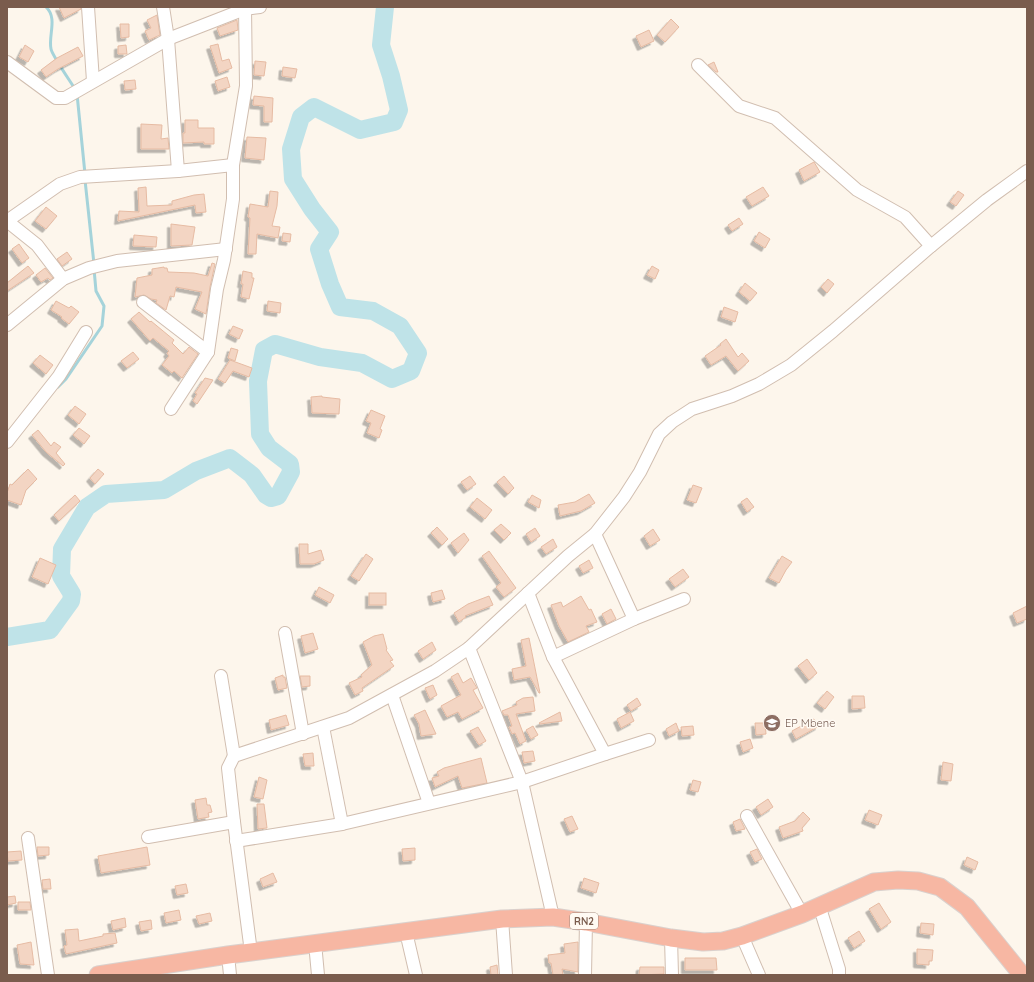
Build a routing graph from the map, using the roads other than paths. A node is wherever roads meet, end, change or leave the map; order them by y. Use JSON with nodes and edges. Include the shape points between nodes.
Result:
{"nodes":[{"id":1,"x":88,"y":7,"type":"edge"},
{"id":2,"x":163,"y":7,"type":"edge"},
{"id":3,"x":260,"y":7,"type":"edge"},
{"id":4,"x":245,"y":8,"type":"edge"},
{"id":5,"x":168,"y":39,"type":"junction"},
{"id":6,"x":7,"y":62,"type":"edge"},
{"id":7,"x":698,"y":65,"type":"dead end"},
{"id":8,"x":93,"y":81,"type":"junction"},
{"id":9,"x":233,"y":165,"type":"junction"},
{"id":10,"x":178,"y":171,"type":"junction"},
{"id":11,"x":1027,"y":171,"type":"edge"},
{"id":12,"x":7,"y":221,"type":"edge"},
{"id":13,"x":931,"y":246,"type":"junction"},
{"id":14,"x":226,"y":249,"type":"junction"},
{"id":15,"x":63,"y":279,"type":"junction"},
{"id":16,"x":143,"y":302,"type":"dead end"},
{"id":17,"x":7,"y":325,"type":"edge"},
{"id":18,"x":86,"y":332,"type":"dead end"},
{"id":19,"x":208,"y":352,"type":"junction"},
{"id":20,"x":171,"y":409,"type":"dead end"},
{"id":21,"x":7,"y":442,"type":"edge"},
{"id":22,"x":595,"y":534,"type":"junction"},
{"id":23,"x":528,"y":593,"type":"junction"},
{"id":24,"x":684,"y":599,"type":"dead end"},
{"id":25,"x":634,"y":619,"type":"junction"},
{"id":26,"x":285,"y":633,"type":"dead end"},
{"id":27,"x":469,"y":648,"type":"junction"},
{"id":28,"x":553,"y":657,"type":"junction"},
{"id":29,"x":221,"y":676,"type":"dead end"},
{"id":30,"x":392,"y":695,"type":"junction"},
{"id":31,"x":323,"y":728,"type":"junction"},
{"id":32,"x":303,"y":734,"type":"junction"},
{"id":33,"x":649,"y":740,"type":"dead end"},
{"id":34,"x":605,"y":754,"type":"junction"},
{"id":35,"x":234,"y":756,"type":"junction"},
{"id":36,"x":522,"y":782,"type":"junction"},
{"id":37,"x":429,"y":804,"type":"junction"},
{"id":38,"x":748,"y":816,"type":"dead end"},
{"id":39,"x":234,"y":822,"type":"junction"},
{"id":40,"x":342,"y":824,"type":"junction"},
{"id":41,"x":148,"y":837,"type":"dead end"},
{"id":42,"x":28,"y":838,"type":"dead end"},
{"id":43,"x":236,"y":841,"type":"junction"},
{"id":44,"x":820,"y":905,"type":"junction"},
{"id":45,"x":802,"y":914,"type":"junction"},
{"id":46,"x":553,"y":917,"type":"junction"},
{"id":47,"x":502,"y":919,"type":"junction"},
{"id":48,"x":586,"y":922,"type":"junction"},
{"id":49,"x":406,"y":932,"type":"junction"},
{"id":50,"x":742,"y":936,"type":"junction"},
{"id":51,"x":671,"y":938,"type":"junction"},
{"id":52,"x":315,"y":943,"type":"junction"},
{"id":53,"x":251,"y":952,"type":"junction"},
{"id":54,"x":228,"y":955,"type":"junction"},
{"id":55,"x":48,"y":975,"type":"edge"},
{"id":56,"x":98,"y":975,"type":"edge"},
{"id":57,"x":230,"y":975,"type":"edge"},
{"id":58,"x":318,"y":975,"type":"edge"},
{"id":59,"x":416,"y":975,"type":"edge"},
{"id":60,"x":506,"y":975,"type":"edge"},
{"id":61,"x":585,"y":975,"type":"edge"},
{"id":62,"x":672,"y":975,"type":"edge"},
{"id":63,"x":759,"y":975,"type":"edge"},
{"id":64,"x":839,"y":975,"type":"edge"},
{"id":65,"x":1022,"y":975,"type":"edge"}],
"edges":[{"from":1,"to":8,"type":"street"},
{"from":2,"to":5,"type":"street"},
{"from":3,"to":4,"type":"street"},
{"from":4,"to":5,"type":"street"},
{"from":4,"to":9,"type":"street","via":[[246,86]]},
{"from":5,"to":8,"type":"street"},
{"from":5,"to":10,"type":"street"},
{"from":6,"to":8,"type":"street","via":[[56,98],[65,98]]},
{"from":7,"to":13,"type":"street","via":[[739,106],[775,118],[857,190],[905,217]]},
{"from":9,"to":10,"type":"street"},
{"from":9,"to":14,"type":"street","via":[[233,199]]},
{"from":10,"to":12,"type":"street","via":[[83,177],[60,184]]},
{"from":11,"to":13,"type":"street"},
{"from":12,"to":15,"type":"street","via":[[37,245]]},
{"from":13,"to":22,"type":"street","via":[[791,365],[759,384],[692,409],[672,422],[659,434],[624,497]]},
{"from":14,"to":15,"type":"street","via":[[117,261],[92,267]]},
{"from":14,"to":19,"type":"street"},
{"from":15,"to":17,"type":"street"},
{"from":16,"to":19,"type":"street"},
{"from":18,"to":21,"type":"street","via":[[59,376]]},
{"from":19,"to":20,"type":"street"},
{"from":22,"to":23,"type":"street"},
{"from":22,"to":25,"type":"street"},
{"from":23,"to":27,"type":"street"},
{"from":23,"to":28,"type":"street"},
{"from":24,"to":25,"type":"street"},
{"from":25,"to":28,"type":"street"},
{"from":26,"to":32,"type":"street"},
{"from":27,"to":30,"type":"street"},
{"from":27,"to":36,"type":"street"},
{"from":28,"to":34,"type":"street"},
{"from":29,"to":35,"type":"street"},
{"from":30,"to":31,"type":"street","via":[[349,718]]},
{"from":30,"to":37,"type":"street"},
{"from":31,"to":32,"type":"street"},
{"from":31,"to":40,"type":"street"},
{"from":32,"to":35,"type":"street"},
{"from":33,"to":34,"type":"street"},
{"from":34,"to":36,"type":"street"},
{"from":35,"to":39,"type":"street","via":[[228,768]]},
{"from":36,"to":37,"type":"street"},
{"from":36,"to":46,"type":"street"},
{"from":37,"to":40,"type":"street"},
{"from":38,"to":45,"type":"street"},
{"from":39,"to":41,"type":"street"},
{"from":39,"to":43,"type":"street"},
{"from":40,"to":43,"type":"street"},
{"from":42,"to":55,"type":"street"},
{"from":43,"to":53,"type":"street"},
{"from":44,"to":45,"type":"highway","number":"RN2"},
{"from":44,"to":64,"type":"street"},
{"from":44,"to":65,"type":"highway","number":"RN2","via":[[874,882],[918,881],[940,888],[967,907]]},
{"from":45,"to":50,"type":"highway","number":"RN2"},
{"from":46,"to":47,"type":"highway","number":"RN2"},
{"from":46,"to":48,"type":"highway","number":"RN2"},
{"from":47,"to":49,"type":"highway","number":"RN2"},
{"from":47,"to":60,"type":"street"},
{"from":48,"to":51,"type":"highway","number":"RN2"},
{"from":48,"to":61,"type":"street"},
{"from":49,"to":52,"type":"highway","number":"RN2"},
{"from":49,"to":59,"type":"street"},
{"from":50,"to":51,"type":"highway","number":"RN2","via":[[723,941],[703,942]]},
{"from":50,"to":63,"type":"street"},
{"from":51,"to":62,"type":"street"},
{"from":52,"to":53,"type":"highway","number":"RN2"},
{"from":52,"to":58,"type":"street"},
{"from":53,"to":54,"type":"highway","number":"RN2"},
{"from":54,"to":56,"type":"highway","number":"RN2"},
{"from":54,"to":57,"type":"street"}]}
